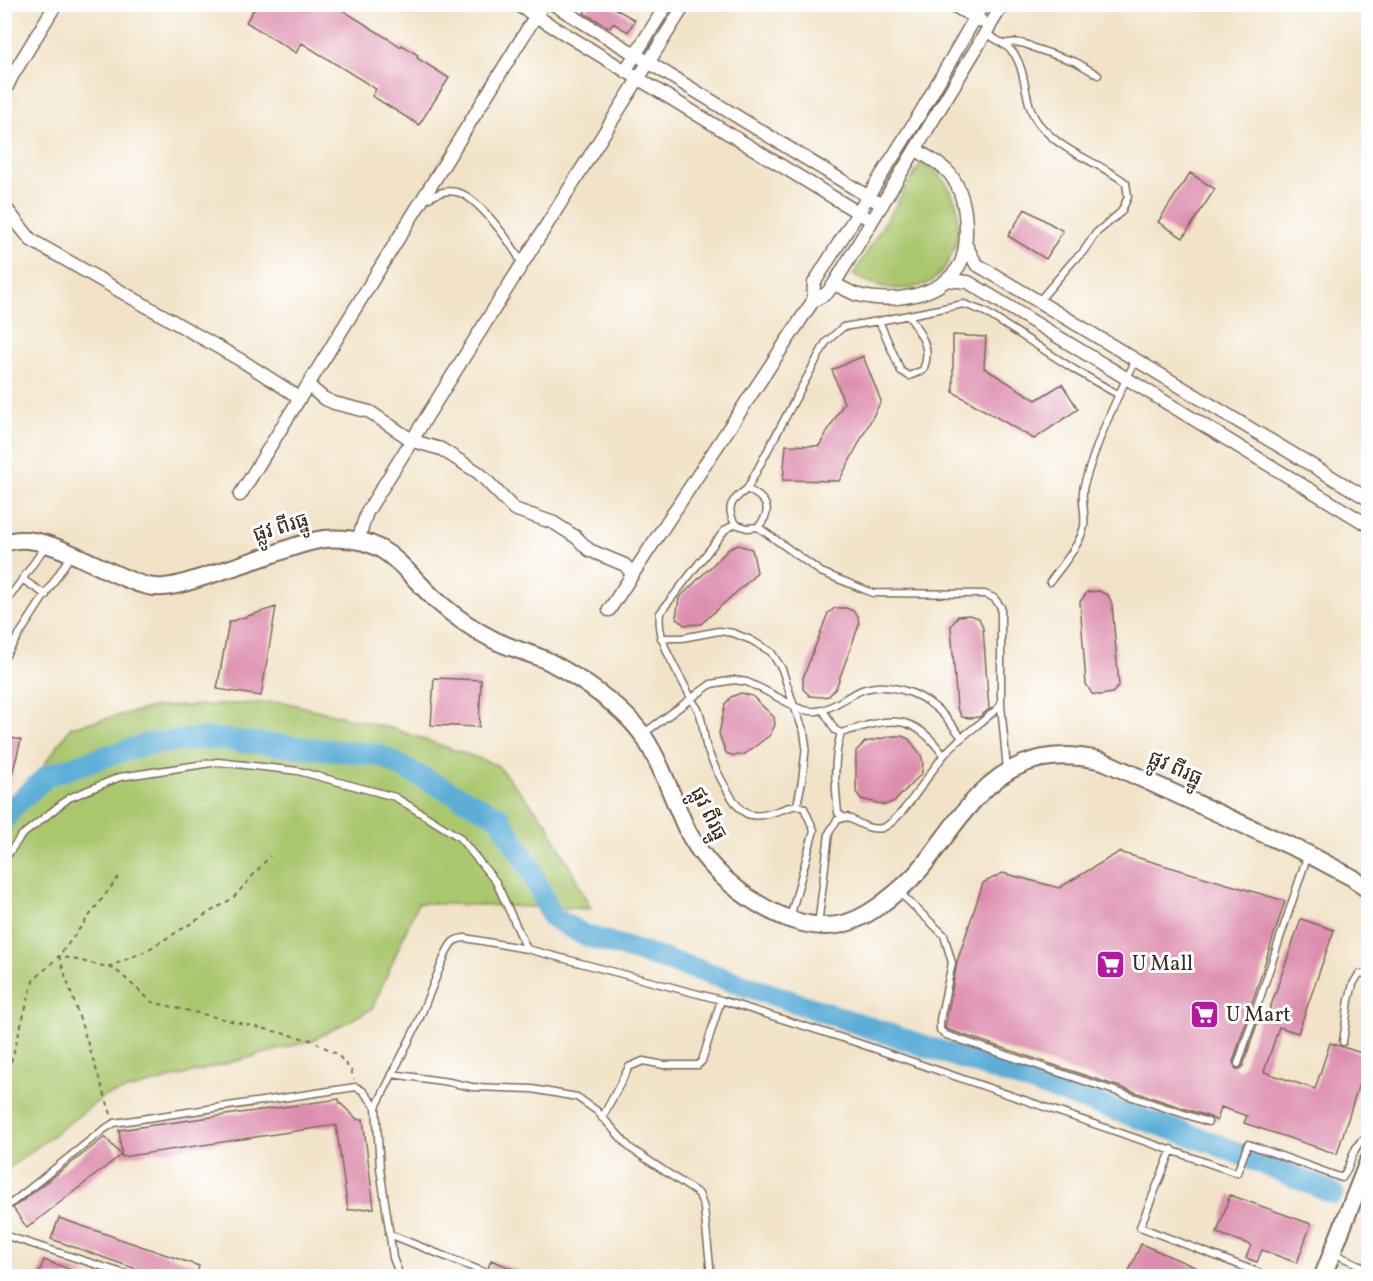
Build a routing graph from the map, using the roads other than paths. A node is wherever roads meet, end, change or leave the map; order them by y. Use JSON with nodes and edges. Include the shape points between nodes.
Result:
{"nodes":[{"id":1,"x":56,"y":4,"type":"edge"},
{"id":2,"x":516,"y":4,"type":"edge"},
{"id":3,"x":543,"y":4,"type":"edge"},
{"id":4,"x":553,"y":4,"type":"edge"},
{"id":5,"x":667,"y":4,"type":"edge"},
{"id":6,"x":685,"y":4,"type":"edge"},
{"id":7,"x":951,"y":4,"type":"edge"},
{"id":8,"x":983,"y":4,"type":"edge"},
{"id":9,"x":1002,"y":4,"type":"edge"},
{"id":10,"x":536,"y":17,"type":"junction"},
{"id":11,"x":974,"y":19,"type":"junction"},
{"id":12,"x":988,"y":29,"type":"junction"},
{"id":13,"x":1003,"y":44,"type":"junction"},
{"id":14,"x":636,"y":55,"type":"junction"},
{"id":15,"x":649,"y":63,"type":"junction"},
{"id":16,"x":625,"y":71,"type":"junction"},
{"id":17,"x":1098,"y":75,"type":"dead end"},
{"id":18,"x":639,"y":79,"type":"junction"},
{"id":19,"x":4,"y":93,"type":"edge"},
{"id":20,"x":917,"y":150,"type":"junction"},
{"id":21,"x":868,"y":197,"type":"junction"},
{"id":22,"x":422,"y":202,"type":"junction"},
{"id":23,"x":882,"y":205,"type":"junction"},
{"id":24,"x":4,"y":206,"type":"edge"},
{"id":25,"x":858,"y":212,"type":"junction"},
{"id":26,"x":872,"y":220,"type":"junction"},
{"id":27,"x":966,"y":245,"type":"junction"},
{"id":28,"x":523,"y":265,"type":"junction"},
{"id":29,"x":946,"y":280,"type":"junction"},
{"id":30,"x":834,"y":284,"type":"junction"},
{"id":31,"x":813,"y":301,"type":"junction"},
{"id":32,"x":1038,"y":302,"type":"junction"},
{"id":33,"x":909,"y":315,"type":"junction"},
{"id":34,"x":879,"y":321,"type":"junction"},
{"id":35,"x":1136,"y":360,"type":"junction"},
{"id":36,"x":1126,"y":378,"type":"junction"},
{"id":37,"x":308,"y":385,"type":"junction"},
{"id":38,"x":1119,"y":394,"type":"junction"},
{"id":39,"x":300,"y":398,"type":"junction"},
{"id":40,"x":413,"y":441,"type":"junction"},
{"id":41,"x":747,"y":489,"type":"junction"},
{"id":42,"x":240,"y":495,"type":"dead end"},
{"id":43,"x":1368,"y":499,"type":"edge"},
{"id":44,"x":735,"y":524,"type":"junction"},
{"id":45,"x":1368,"y":525,"type":"edge"},
{"id":46,"x":758,"y":527,"type":"junction"},
{"id":47,"x":358,"y":540,"type":"junction"},
{"id":48,"x":4,"y":544,"type":"edge"},
{"id":49,"x":47,"y":544,"type":"junction"},
{"id":50,"x":72,"y":555,"type":"junction"},
{"id":51,"x":632,"y":574,"type":"junction"},
{"id":52,"x":22,"y":579,"type":"junction"},
{"id":53,"x":1050,"y":582,"type":"dead end"},
{"id":54,"x":46,"y":595,"type":"junction"},
{"id":55,"x":4,"y":605,"type":"edge"},
{"id":56,"x":609,"y":610,"type":"dead end"},
{"id":57,"x":661,"y":638,"type":"junction"},
{"id":58,"x":4,"y":643,"type":"edge"},
{"id":59,"x":11,"y":648,"type":"junction"},
{"id":60,"x":4,"y":658,"type":"edge"},
{"id":61,"x":691,"y":700,"type":"junction"},
{"id":62,"x":1001,"y":705,"type":"junction"},
{"id":63,"x":794,"y":706,"type":"junction"},
{"id":64,"x":823,"y":710,"type":"junction"},
{"id":65,"x":841,"y":733,"type":"junction"},
{"id":66,"x":642,"y":734,"type":"junction"},
{"id":67,"x":961,"y":736,"type":"junction"},
{"id":68,"x":943,"y":756,"type":"junction"},
{"id":69,"x":1007,"y":772,"type":"junction"},
{"id":70,"x":797,"y":805,"type":"junction"},
{"id":71,"x":843,"y":817,"type":"junction"},
{"id":72,"x":814,"y":830,"type":"junction"},
{"id":73,"x":829,"y":833,"type":"junction"},
{"id":74,"x":1308,"y":854,"type":"junction"},
{"id":75,"x":4,"y":860,"type":"edge"},
{"id":76,"x":1368,"y":890,"type":"edge"},
{"id":77,"x":899,"y":892,"type":"junction"},
{"id":78,"x":790,"y":919,"type":"junction"},
{"id":79,"x":818,"y":927,"type":"junction"},
{"id":80,"x":527,"y":949,"type":"junction"},
{"id":81,"x":1368,"y":973,"type":"edge"},
{"id":82,"x":721,"y":1000,"type":"junction"},
{"id":83,"x":1343,"y":1042,"type":"dead end"},
{"id":84,"x":1238,"y":1064,"type":"dead end"},
{"id":85,"x":392,"y":1074,"type":"junction"},
{"id":86,"x":376,"y":1107,"type":"junction"},
{"id":87,"x":602,"y":1118,"type":"junction"},
{"id":88,"x":1208,"y":1122,"type":"dead end"},
{"id":89,"x":1368,"y":1143,"type":"edge"},
{"id":90,"x":1172,"y":1149,"type":"junction"},
{"id":91,"x":1368,"y":1162,"type":"edge"},
{"id":92,"x":4,"y":1209,"type":"edge"},
{"id":93,"x":389,"y":1234,"type":"junction"},
{"id":94,"x":4,"y":1235,"type":"edge"},
{"id":95,"x":1332,"y":1253,"type":"junction"},
{"id":96,"x":1368,"y":1272,"type":"edge"},
{"id":97,"x":132,"y":1276,"type":"edge"},
{"id":98,"x":400,"y":1276,"type":"edge"},
{"id":99,"x":494,"y":1276,"type":"edge"},
{"id":100,"x":711,"y":1276,"type":"edge"},
{"id":101,"x":1268,"y":1276,"type":"edge"},
{"id":102,"x":1323,"y":1276,"type":"edge"}],
"edges":[{"from":1,"to":19,"type":"street"},
{"from":2,"to":10,"type":"street"},
{"from":3,"to":10,"type":"street"},
{"from":4,"to":14,"type":"street"},
{"from":5,"to":14,"type":"street"},
{"from":6,"to":15,"type":"street"},
{"from":7,"to":11,"type":"street"},
{"from":8,"to":11,"type":"street"},
{"from":9,"to":12,"type":"street"},
{"from":10,"to":16,"type":"street"},
{"from":10,"to":22,"type":"street"},
{"from":11,"to":12,"type":"street"},
{"from":11,"to":21,"type":"street"},
{"from":12,"to":13,"type":"lane"},
{"from":12,"to":20,"type":"street"},
{"from":13,"to":17,"type":"lane","via":[[1014,41],[1028,45],[1076,62]]},
{"from":13,"to":32,"type":"lane","via":[[1014,54],[1022,71],[1028,102],[1038,122],[1058,143],[1126,183],[1128,197],[1121,212],[1096,233]]},
{"from":14,"to":15,"type":"street"},
{"from":14,"to":16,"type":"street"},
{"from":15,"to":18,"type":"street"},
{"from":15,"to":21,"type":"street"},
{"from":16,"to":18,"type":"street"},
{"from":18,"to":25,"type":"street"},
{"from":18,"to":28,"type":"street"},
{"from":20,"to":23,"type":"street"},
{"from":20,"to":27,"type":"street","via":[[949,173],[959,191],[966,210]]},
{"from":21,"to":23,"type":"street"},
{"from":21,"to":25,"type":"street"},
{"from":22,"to":28,"type":"lane","via":[[439,192],[457,192],[477,203]]},
{"from":22,"to":37,"type":"street"},
{"from":23,"to":26,"type":"street"},
{"from":24,"to":39,"type":"street","via":[[30,240]]},
{"from":25,"to":26,"type":"street"},
{"from":25,"to":31,"type":"street","via":[[814,284]]},
{"from":26,"to":30,"type":"street"},
{"from":27,"to":29,"type":"street","via":[[960,265]]},
{"from":27,"to":32,"type":"street","via":[[975,264]]},
{"from":28,"to":40,"type":"street"},
{"from":29,"to":30,"type":"street","via":[[926,293],[898,298],[855,294]]},
{"from":29,"to":36,"type":"street","via":[[968,282]]},
{"from":30,"to":31,"type":"street","via":[[828,293]]},
{"from":31,"to":51,"type":"street"},
{"from":32,"to":35,"type":"street"},
{"from":33,"to":34,"type":"lane"},
{"from":33,"to":34,"type":"lane","via":[[928,357],[923,370],[909,376],[901,371]]},
{"from":33,"to":38,"type":"lane","via":[[964,304],[973,307]]},
{"from":34,"to":41,"type":"lane","via":[[843,327],[826,342]]},
{"from":35,"to":36,"type":"lane"},
{"from":35,"to":43,"type":"street"},
{"from":36,"to":38,"type":"lane"},
{"from":36,"to":45,"type":"street"},
{"from":37,"to":39,"type":"street"},
{"from":37,"to":40,"type":"street","via":[[334,403],[370,412]]},
{"from":38,"to":53,"type":"lane","via":[[1082,490],[1084,528]]},
{"from":39,"to":42,"type":"street"},
{"from":40,"to":47,"type":"street","via":[[367,512]]},
{"from":40,"to":51,"type":"street","via":[[441,449],[461,461],[479,473],[514,509],[554,523],[589,550],[625,565]]},
{"from":41,"to":44,"type":"lane","via":[[731,505],[730,515]]},
{"from":41,"to":46,"type":"lane","via":[[764,500],[767,509]]},
{"from":44,"to":46,"type":"lane"},
{"from":44,"to":57,"type":"lane","via":[[725,530],[660,613]]},
{"from":46,"to":62,"type":"lane","via":[[821,572],[873,592],[985,594],[994,598],[1001,607]]},
{"from":47,"to":50,"type":"main road","name":"ផ្លូវ ពីរធ្នូ","via":[[327,538],[305,543],[161,588],[143,585]]},
{"from":47,"to":66,"type":"main road","name":"ផ្លូវ ពីរធ្នូ","via":[[395,557],[436,600],[464,622],[495,640],[548,661],[585,684],[617,708]]},
{"from":48,"to":49,"type":"main road","name":"ផ្លូវ ពីរធ្នូ","via":[[25,538]]},
{"from":49,"to":50,"type":"main road","name":"ផ្លូវ ពីរធ្នូ"},
{"from":49,"to":52,"type":"lane"},
{"from":50,"to":54,"type":"lane"},
{"from":51,"to":56,"type":"street"},
{"from":52,"to":54,"type":"lane"},
{"from":52,"to":55,"type":"lane"},
{"from":54,"to":59,"type":"lane"},
{"from":57,"to":61,"type":"lane"},
{"from":57,"to":63,"type":"lane","via":[[682,639],[719,631],[751,640],[771,652],[782,669]]},
{"from":58,"to":59,"type":"lane"},
{"from":59,"to":60,"type":"lane"},
{"from":61,"to":63,"type":"lane","via":[[711,684],[734,680],[747,682]]},
{"from":61,"to":66,"type":"lane"},
{"from":61,"to":70,"type":"lane","via":[[698,707],[707,747],[732,800],[745,813],[759,816]]},
{"from":62,"to":67,"type":"lane"},
{"from":62,"to":69,"type":"lane"},
{"from":63,"to":64,"type":"lane","via":[[810,712]]},
{"from":63,"to":70,"type":"lane","via":[[806,746]]},
{"from":64,"to":65,"type":"lane"},
{"from":64,"to":67,"type":"lane","via":[[863,689],[894,688],[935,707]]},
{"from":65,"to":68,"type":"lane","via":[[876,722],[897,721],[916,726],[932,737]]},
{"from":65,"to":71,"type":"lane","via":[[834,768],[838,813]]},
{"from":66,"to":78,"type":"main road","name":"ផ្លូវ ពីរធ្នូ","via":[[663,770],[684,824],[705,859],[760,904]]},
{"from":67,"to":68,"type":"lane"},
{"from":68,"to":71,"type":"lane","via":[[895,821],[882,828],[870,828]]},
{"from":69,"to":74,"type":"main road","name":"ផ្លូវ ពីរធ្នូ","via":[[1045,757],[1081,756],[1102,761]]},
{"from":69,"to":77,"type":"main road","name":"ផ្លូវ ពីរធ្នូ","via":[[977,797]]},
{"from":70,"to":72,"type":"lane","via":[[804,808]]},
{"from":71,"to":73,"type":"lane"},
{"from":72,"to":73,"type":"lane"},
{"from":72,"to":78,"type":"lane"},
{"from":73,"to":79,"type":"lane"},
{"from":74,"to":76,"type":"main road","name":"ផ្លូវ ពីរធ្នូ"},
{"from":74,"to":84,"type":"lane"},
{"from":75,"to":80,"type":"lane","via":[[21,836],[69,798],[120,777],[218,762],[298,771],[395,797],[459,837],[496,882]]},
{"from":77,"to":79,"type":"main road","name":"ផ្លូវ ពីរធ្នូ","via":[[864,917],[843,925]]},
{"from":77,"to":88,"type":"lane","via":[[944,935],[947,943],[952,963],[940,1030],[946,1035]]},
{"from":78,"to":79,"type":"main road","name":"ផ្លូវ ពីរធ្នូ"},
{"from":80,"to":82,"type":"lane"},
{"from":80,"to":85,"type":"lane","via":[[465,938],[452,942]]},
{"from":81,"to":83,"type":"lane","via":[[1359,974],[1353,984]]},
{"from":82,"to":87,"type":"lane","via":[[698,1065],[637,1062],[629,1067]]},
{"from":82,"to":90,"type":"lane"},
{"from":85,"to":86,"type":"lane"},
{"from":85,"to":87,"type":"lane","via":[[472,1087],[532,1089],[577,1097]]},
{"from":86,"to":92,"type":"lane","via":[[356,1087],[114,1123]]},
{"from":86,"to":93,"type":"lane"},
{"from":87,"to":100,"type":"lane","via":[[630,1148],[699,1194]]},
{"from":89,"to":90,"type":"lane","via":[[1361,1141],[1357,1145],[1342,1178],[1248,1144],[1237,1173]]},
{"from":90,"to":101,"type":"lane","via":[[1140,1227]]},
{"from":91,"to":95,"type":"main road"},
{"from":93,"to":98,"type":"lane"},
{"from":93,"to":99,"type":"lane"},
{"from":94,"to":97,"type":"lane"},
{"from":95,"to":96,"type":"lane"},
{"from":95,"to":102,"type":"main road"}]}
